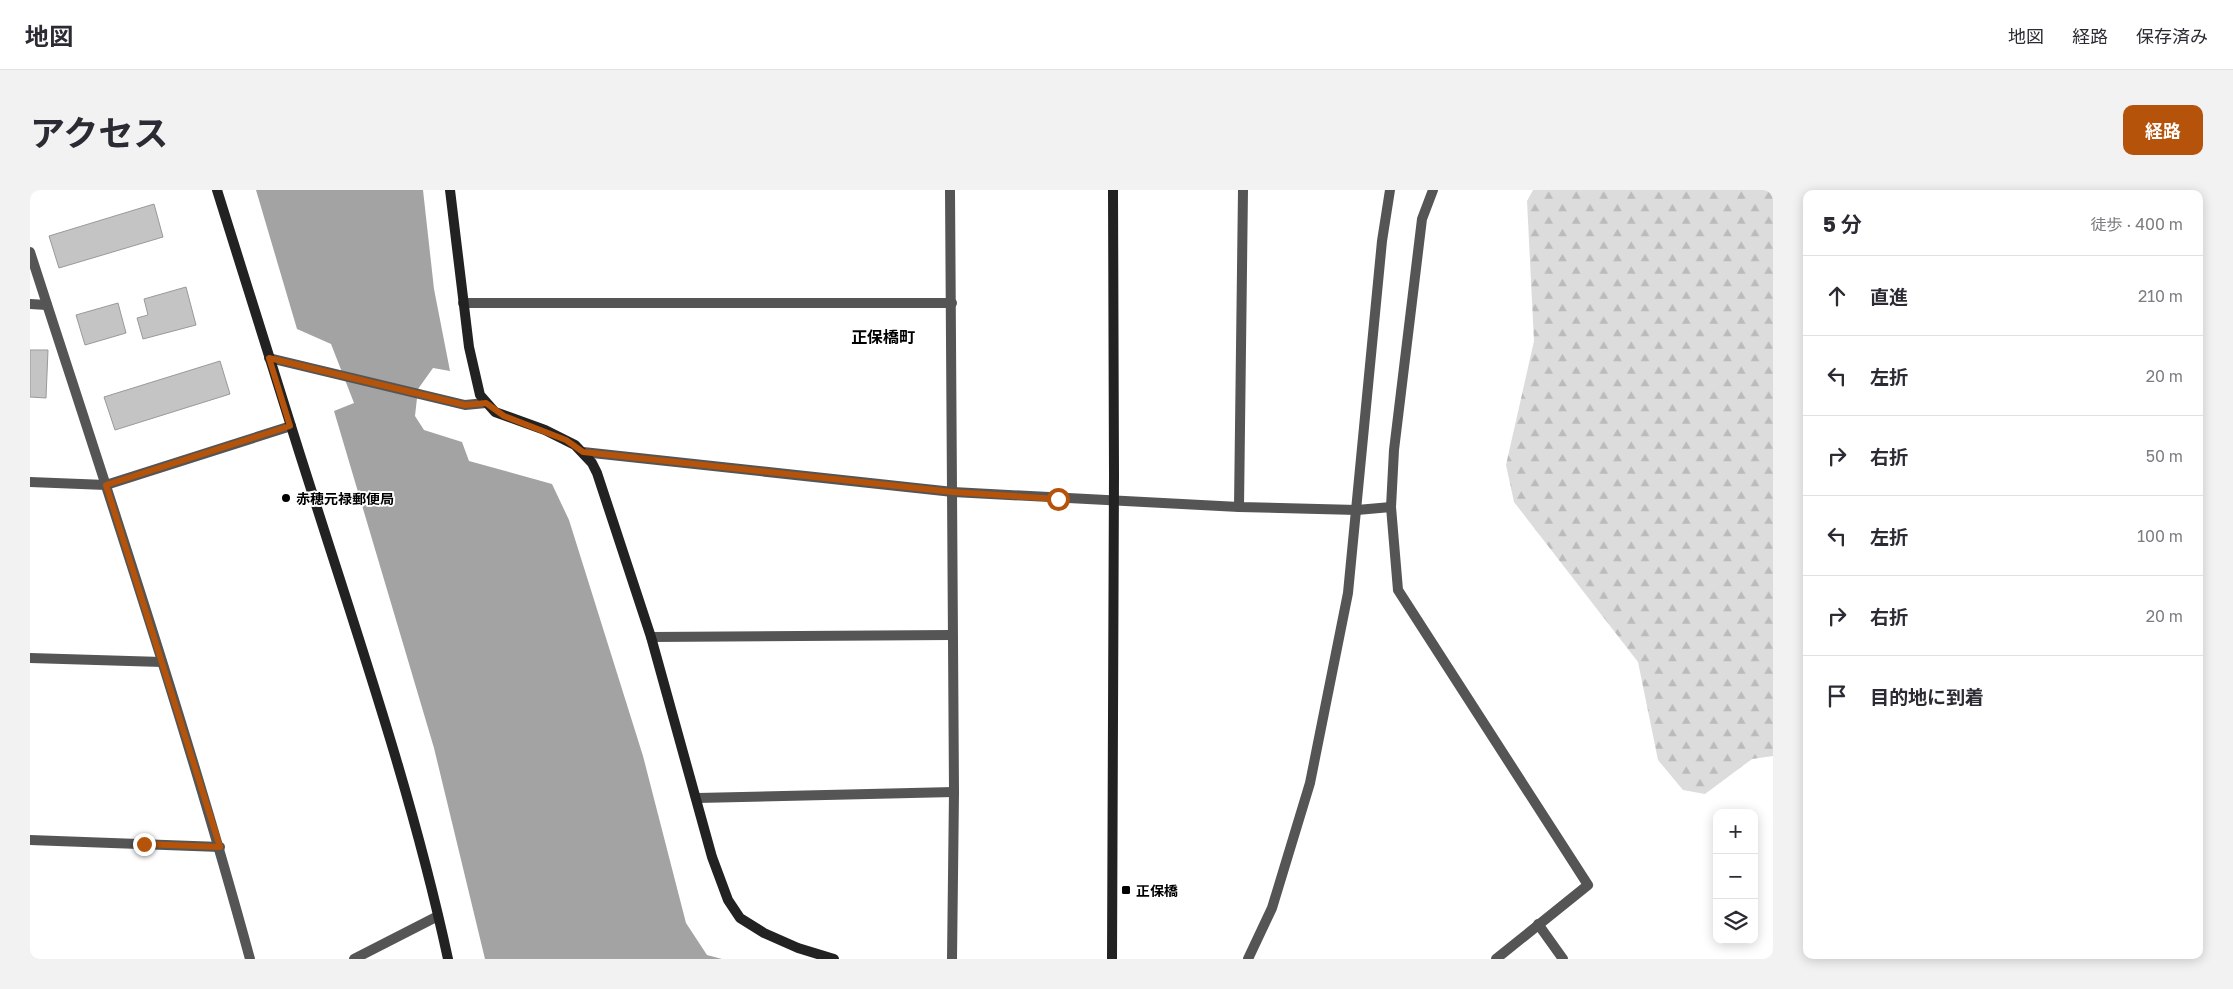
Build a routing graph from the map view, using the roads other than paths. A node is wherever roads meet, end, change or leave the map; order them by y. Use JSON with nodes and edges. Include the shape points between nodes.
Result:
{"nodes":[{"id":1,"x":217,"y":190,"type":"edge"},
{"id":2,"x":450,"y":190,"type":"edge"},
{"id":3,"x":950,"y":190,"type":"edge"},
{"id":4,"x":1113,"y":190,"type":"edge"},
{"id":5,"x":1243,"y":190,"type":"edge"},
{"id":6,"x":1390,"y":190,"type":"edge"},
{"id":7,"x":1434,"y":190,"type":"edge"},
{"id":8,"x":30,"y":252,"type":"edge"},
{"id":9,"x":463,"y":302,"type":"junction"},
{"id":10,"x":952,"y":303,"type":"junction"},
{"id":11,"x":30,"y":304,"type":"edge"},
{"id":12,"x":47,"y":304,"type":"junction"},
{"id":13,"x":269,"y":358,"type":"junction"},
{"id":14,"x":486,"y":403,"type":"junction"},
{"id":15,"x":290,"y":426,"type":"junction"},
{"id":16,"x":583,"y":452,"type":"junction"},
{"id":17,"x":30,"y":482,"type":"edge"},
{"id":18,"x":106,"y":485,"type":"junction"},
{"id":19,"x":953,"y":492,"type":"junction"},
{"id":20,"x":1114,"y":502,"type":"junction"},
{"id":21,"x":1239,"y":507,"type":"junction"},
{"id":22,"x":1391,"y":507,"type":"junction"},
{"id":23,"x":1356,"y":510,"type":"junction"},
{"id":24,"x":952,"y":635,"type":"junction"},
{"id":25,"x":651,"y":637,"type":"junction"},
{"id":26,"x":30,"y":658,"type":"edge"},
{"id":27,"x":162,"y":662,"type":"junction"},
{"id":28,"x":954,"y":792,"type":"junction"},
{"id":29,"x":697,"y":798,"type":"junction"},
{"id":30,"x":30,"y":840,"type":"edge"},
{"id":31,"x":220,"y":847,"type":"junction"},
{"id":32,"x":438,"y":916,"type":"junction"},
{"id":33,"x":1538,"y":924,"type":"junction"},
{"id":34,"x":250,"y":959,"type":"edge"},
{"id":35,"x":354,"y":959,"type":"edge"},
{"id":36,"x":448,"y":959,"type":"edge"},
{"id":37,"x":834,"y":959,"type":"edge"},
{"id":38,"x":952,"y":959,"type":"edge"},
{"id":39,"x":1112,"y":959,"type":"edge"},
{"id":40,"x":1248,"y":959,"type":"edge"},
{"id":41,"x":1496,"y":959,"type":"edge"},
{"id":42,"x":1563,"y":959,"type":"edge"}],
"edges":[{"from":1,"to":13,"type":"street"},
{"from":2,"to":9,"type":"street"},
{"from":3,"to":10,"type":"street"},
{"from":4,"to":20,"type":"street"},
{"from":5,"to":21,"type":"street"},
{"from":6,"to":23,"type":"street","via":[[1382,241]]},
{"from":7,"to":22,"type":"street","via":[[1422,219],[1394,450]]},
{"from":8,"to":12,"type":"street"},
{"from":9,"to":10,"type":"street"},
{"from":9,"to":14,"type":"street","via":[[477,384]]},
{"from":10,"to":19,"type":"street"},
{"from":11,"to":12,"type":"street"},
{"from":12,"to":18,"type":"street"},
{"from":13,"to":14,"type":"street","via":[[465,405]]},
{"from":13,"to":15,"type":"street"},
{"from":14,"to":16,"type":"street","via":[[504,416],[566,440]]},
{"from":15,"to":18,"type":"street"},
{"from":15,"to":32,"type":"street","via":[[389,730]]},
{"from":16,"to":19,"type":"street"},
{"from":16,"to":25,"type":"street","via":[[597,473]]},
{"from":17,"to":18,"type":"street"},
{"from":18,"to":27,"type":"street"},
{"from":19,"to":20,"type":"street"},
{"from":19,"to":24,"type":"street"},
{"from":20,"to":21,"type":"street"},
{"from":20,"to":39,"type":"street"},
{"from":21,"to":23,"type":"street"},
{"from":22,"to":23,"type":"street"},
{"from":22,"to":33,"type":"street","via":[[1398,590],[1588,885]]},
{"from":23,"to":40,"type":"street","via":[[1348,592],[1310,783],[1272,908]]},
{"from":24,"to":25,"type":"street"},
{"from":24,"to":28,"type":"street"},
{"from":25,"to":29,"type":"street"},
{"from":26,"to":27,"type":"street"},
{"from":27,"to":31,"type":"street"},
{"from":28,"to":29,"type":"street"},
{"from":28,"to":38,"type":"street"},
{"from":29,"to":37,"type":"street","via":[[720,880],[740,918],[784,943]]},
{"from":30,"to":31,"type":"street"},
{"from":31,"to":34,"type":"street"},
{"from":32,"to":35,"type":"street"},
{"from":32,"to":36,"type":"street"},
{"from":33,"to":41,"type":"street"},
{"from":33,"to":42,"type":"street"}]}
